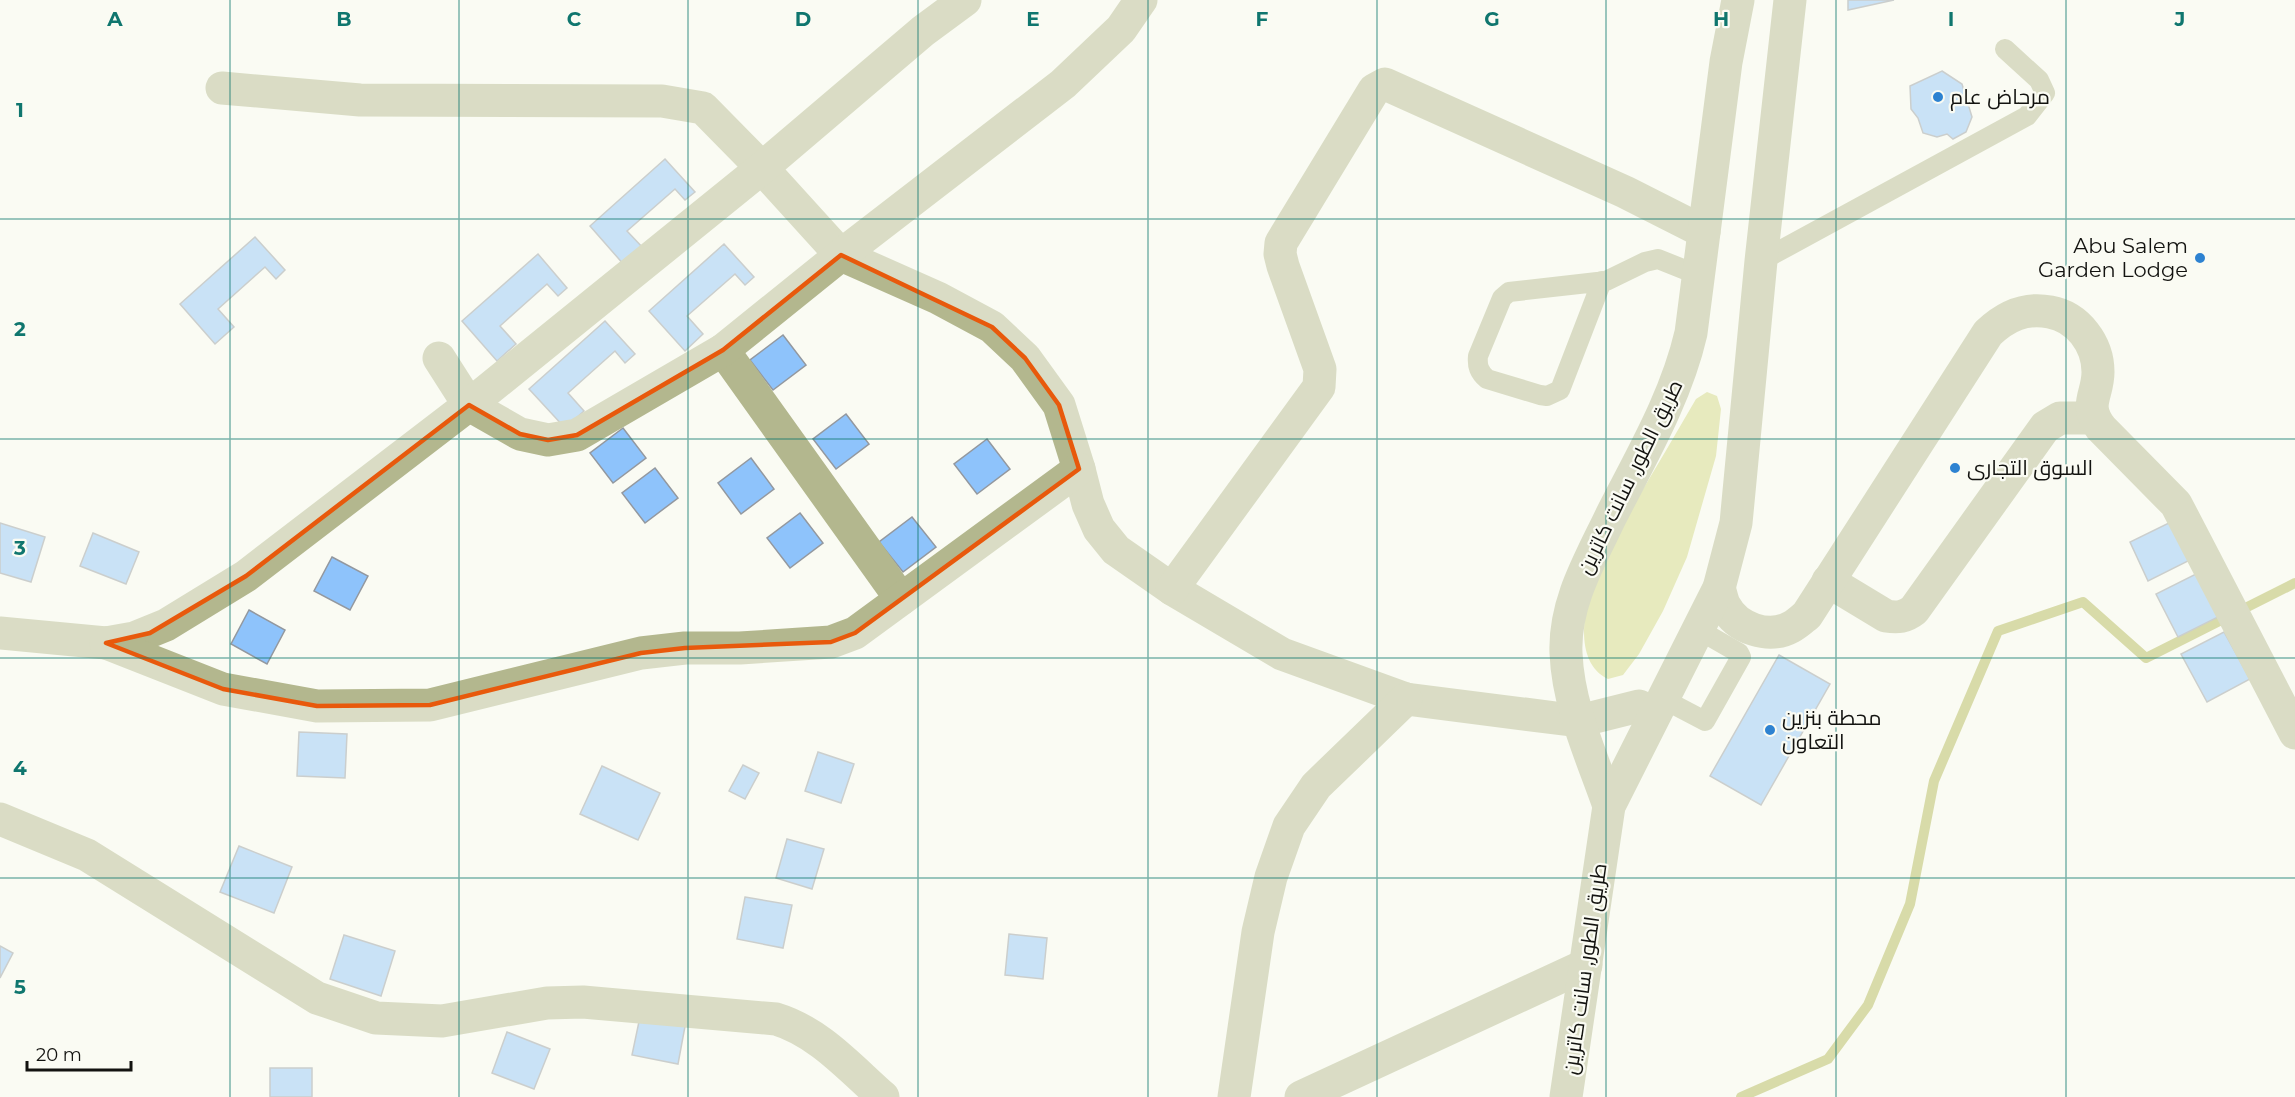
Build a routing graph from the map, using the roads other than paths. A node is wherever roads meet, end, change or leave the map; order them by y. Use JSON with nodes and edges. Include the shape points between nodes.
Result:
{"nodes":[{"id":1,"x":965,"y":0,"type":"edge"},
{"id":2,"x":1141,"y":0,"type":"edge"},
{"id":3,"x":1738,"y":0,"type":"edge"},
{"id":4,"x":1790,"y":0,"type":"edge"},
{"id":5,"x":2005,"y":49,"type":"dead end"},
{"id":6,"x":222,"y":88,"type":"dead end"},
{"id":7,"x":762,"y":168,"type":"junction"},
{"id":8,"x":1704,"y":232,"type":"junction"},
{"id":9,"x":841,"y":255,"type":"junction"},
{"id":10,"x":1761,"y":261,"type":"junction"},
{"id":11,"x":1698,"y":275,"type":"junction"},
{"id":12,"x":1602,"y":281,"type":"junction"},
{"id":13,"x":723,"y":350,"type":"junction"},
{"id":14,"x":439,"y":358,"type":"dead end"},
{"id":15,"x":469,"y":405,"type":"junction"},
{"id":16,"x":2093,"y":418,"type":"junction"},
{"id":17,"x":1080,"y":469,"type":"junction"},
{"id":18,"x":1828,"y":581,"type":"junction"},
{"id":19,"x":1719,"y":588,"type":"junction"},
{"id":20,"x":1172,"y":589,"type":"junction"},
{"id":21,"x":901,"y":600,"type":"junction"},
{"id":22,"x":1699,"y":630,"type":"junction"},
{"id":23,"x":0,"y":633,"type":"edge"},
{"id":24,"x":106,"y":643,"type":"junction"},
{"id":25,"x":1568,"y":678,"type":"junction"},
{"id":26,"x":1406,"y":699,"type":"junction"},
{"id":27,"x":1651,"y":702,"type":"junction"},
{"id":28,"x":1579,"y":721,"type":"junction"},
{"id":29,"x":2295,"y":733,"type":"edge"},
{"id":30,"x":1610,"y":806,"type":"junction"},
{"id":31,"x":0,"y":819,"type":"edge"},
{"id":32,"x":1586,"y":965,"type":"junction"},
{"id":33,"x":883,"y":1097,"type":"edge"},
{"id":34,"x":1234,"y":1097,"type":"edge"},
{"id":35,"x":1301,"y":1097,"type":"edge"},
{"id":36,"x":1566,"y":1097,"type":"edge"}],
"edges":[{"from":1,"to":7,"type":"street"},
{"from":2,"to":9,"type":"street","via":[[1121,29],[1063,84]]},
{"from":3,"to":8,"type":"street","name":"طريق الطور, سانت كاترين"},
{"from":4,"to":10,"type":"street","name":"طريق الطور, سانت كاترين"},
{"from":5,"to":10,"type":"lane","via":[[2039,80],[2044,93],[2027,116]]},
{"from":6,"to":7,"type":"street","via":[[360,100],[662,101],[703,108]]},
{"from":7,"to":9,"type":"street"},
{"from":7,"to":15,"type":"street"},
{"from":8,"to":11,"type":"street","name":"طريق الطور, سانت كاترين"},
{"from":8,"to":20,"type":"street","via":[[1625,192],[1385,84],[1379,85],[1281,243],[1283,266],[1320,369],[1319,387]]},
{"from":9,"to":13,"type":"street"},
{"from":9,"to":17,"type":"street","via":[[992,327],[1025,358],[1059,405]]},
{"from":10,"to":19,"type":"street","name":"طريق الطور, سانت كاترين","via":[[1736,523]]},
{"from":11,"to":12,"type":"lane","via":[[1658,259]]},
{"from":11,"to":25,"type":"street","name":"طريق الطور, سانت كاترين","via":[[1691,333],[1677,383],[1573,599],[1566,651]]},
{"from":12,"to":12,"type":"lane","via":[[1505,294],[1478,356],[1482,374],[1540,395],[1560,390]]},
{"from":13,"to":15,"type":"street","via":[[577,435],[548,440],[520,434]]},
{"from":13,"to":21,"type":"street"},
{"from":14,"to":15,"type":"street"},
{"from":15,"to":24,"type":"street","via":[[246,576],[150,633]]},
{"from":16,"to":18,"type":"street","via":[[2060,418],[2045,427],[1906,616],[1886,616]]},
{"from":16,"to":18,"type":"street","via":[[2091,405],[2098,373],[2096,354],[2088,336],[2058,313],[2020,312],[2002,320],[1988,333]]},
{"from":16,"to":29,"type":"street","via":[[2176,504]]},
{"from":17,"to":20,"type":"street","via":[[1098,529],[1116,550]]},
{"from":17,"to":21,"type":"street"},
{"from":18,"to":19,"type":"street","via":[[1807,615],[1791,627],[1773,633],[1754,630],[1737,621],[1725,606]]},
{"from":19,"to":22,"type":"street","name":"طريق الطور, سانت كاترين"},
{"from":20,"to":26,"type":"street","via":[[1282,654]]},
{"from":21,"to":24,"type":"street","via":[[855,633],[831,642],[641,653],[430,705],[317,706],[223,689]]},
{"from":22,"to":27,"type":"street","name":"طريق الطور, سانت كاترين"},
{"from":22,"to":27,"type":"lane","via":[[1739,652],[1741,657],[1705,721]]},
{"from":23,"to":24,"type":"street"},
{"from":25,"to":27,"type":"street","via":[[1588,694],[1612,704]]},
{"from":25,"to":28,"type":"street","name":"طريق الطور, سانت كاترين"},
{"from":26,"to":28,"type":"street"},
{"from":26,"to":34,"type":"street","via":[[1316,786],[1289,826],[1258,932]]},
{"from":27,"to":28,"type":"street"},
{"from":27,"to":30,"type":"street","name":"طريق الطور, سانت كاترين"},
{"from":28,"to":30,"type":"street","name":"طريق الطور, سانت كاترين"},
{"from":30,"to":32,"type":"street","name":"طريق الطور, سانت كاترين"},
{"from":31,"to":33,"type":"street","via":[[87,855],[317,998],[376,1018],[442,1021],[547,1003],[583,1002],[776,1019],[813,1035]]},
{"from":32,"to":35,"type":"street"},
{"from":32,"to":36,"type":"street","name":"طريق الطور, سانت كاترين"}]}
